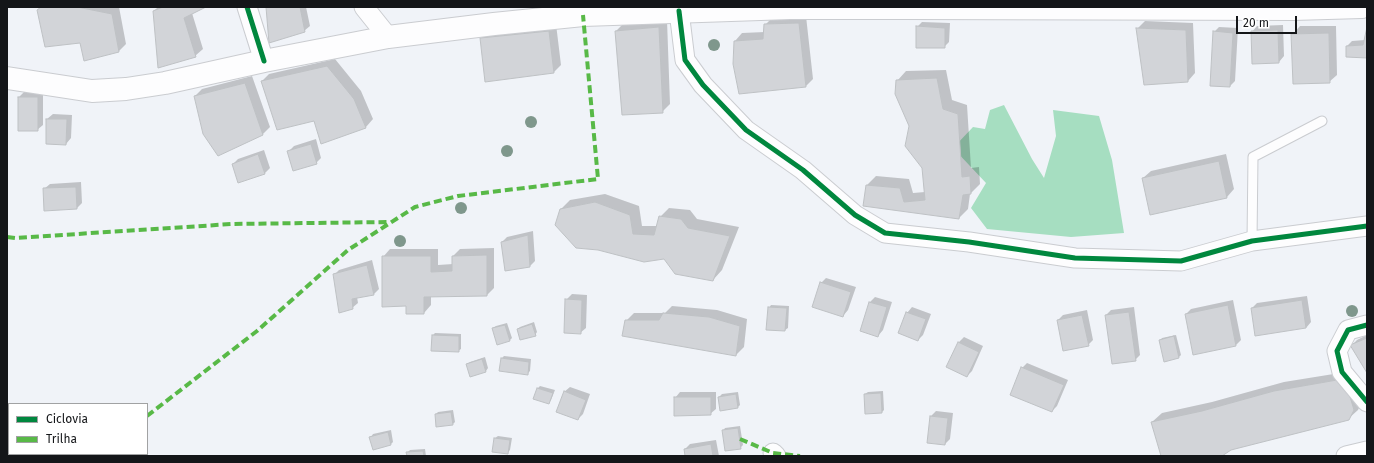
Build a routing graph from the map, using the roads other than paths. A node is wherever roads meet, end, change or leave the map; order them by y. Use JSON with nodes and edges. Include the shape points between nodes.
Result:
{"nodes":[{"id":1,"x":247,"y":7,"type":"edge"},
{"id":2,"x":364,"y":7,"type":"edge"},
{"id":3,"x":905,"y":7,"type":"edge"},
{"id":4,"x":1362,"y":7,"type":"edge"},
{"id":5,"x":1043,"y":8,"type":"edge"},
{"id":6,"x":1293,"y":8,"type":"edge"},
{"id":7,"x":589,"y":11,"type":"edge"},
{"id":8,"x":679,"y":11,"type":"junction"},
{"id":9,"x":552,"y":13,"type":"edge"},
{"id":10,"x":388,"y":37,"type":"junction"},
{"id":11,"x":264,"y":61,"type":"junction"},
{"id":12,"x":7,"y":78,"type":"edge"},
{"id":13,"x":1322,"y":121,"type":"dead end"},
{"id":14,"x":1367,"y":226,"type":"edge"},
{"id":15,"x":1252,"y":241,"type":"junction"},
{"id":16,"x":1367,"y":325,"type":"edge"},
{"id":17,"x":1367,"y":402,"type":"edge"},
{"id":18,"x":1367,"y":451,"type":"edge"},
{"id":19,"x":1346,"y":456,"type":"edge"}],
"edges":[{"from":1,"to":11,"type":"street"},
{"from":2,"to":10,"type":"street"},
{"from":3,"to":5,"type":"main road"},
{"from":3,"to":8,"type":"main road"},
{"from":4,"to":6,"type":"main road"},
{"from":5,"to":6,"type":"main road"},
{"from":7,"to":8,"type":"main road"},
{"from":7,"to":9,"type":"main road"},
{"from":8,"to":15,"type":"street","via":[[686,60],[703,85],[746,130],[803,170],[855,215],[885,233],[969,242],[1074,258],[1181,261]]},
{"from":9,"to":10,"type":"main road","via":[[494,24]]},
{"from":10,"to":11,"type":"main road"},
{"from":11,"to":12,"type":"main road","via":[[126,89],[92,91]]},
{"from":13,"to":15,"type":"lane","via":[[1253,157]]},
{"from":14,"to":15,"type":"street"},
{"from":16,"to":17,"type":"street","via":[[1348,330],[1337,351],[1342,372]]},
{"from":18,"to":19,"type":"street"}]}
